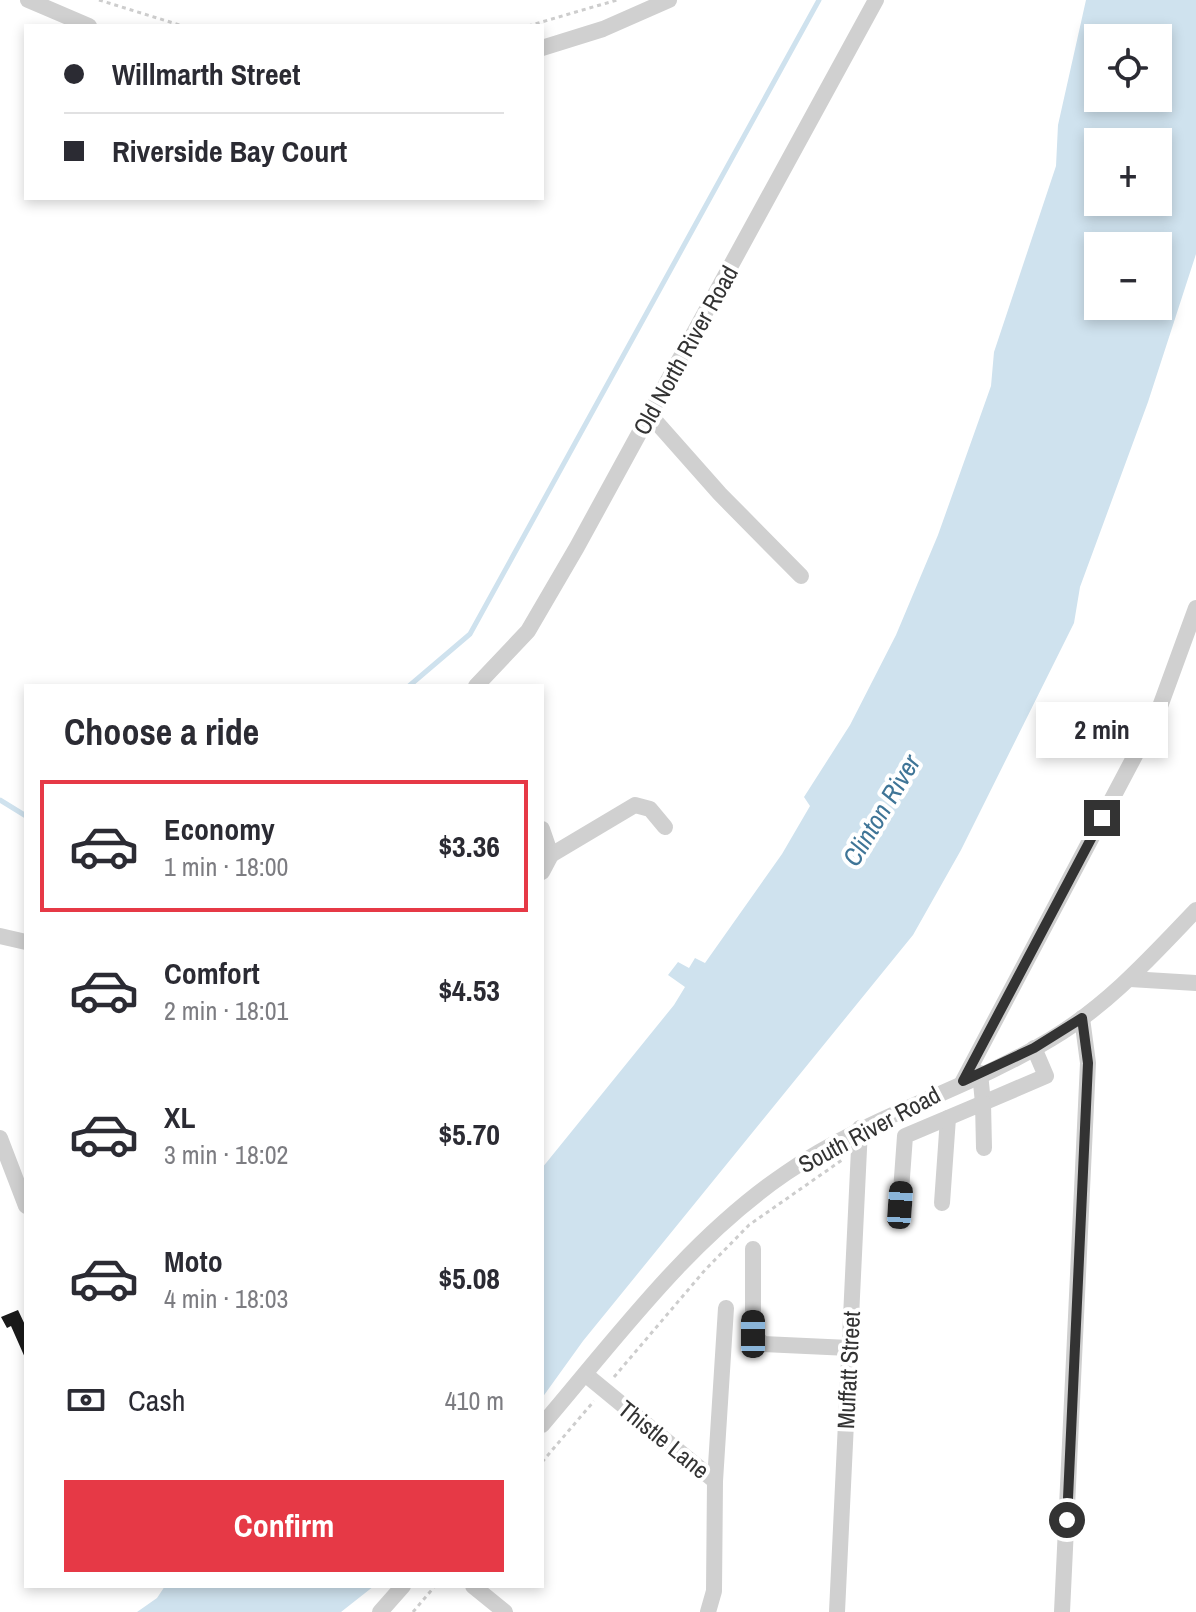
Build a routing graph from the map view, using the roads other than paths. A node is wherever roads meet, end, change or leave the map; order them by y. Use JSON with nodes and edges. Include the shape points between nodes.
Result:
{"nodes":[{"id":1,"x":28,"y":0,"type":"edge"},
{"id":2,"x":669,"y":0,"type":"edge"},
{"id":3,"x":876,"y":0,"type":"edge"},
{"id":4,"x":84,"y":24,"type":"edge"},
{"id":5,"x":544,"y":47,"type":"edge"},
{"id":6,"x":650,"y":415,"type":"junction"},
{"id":7,"x":801,"y":576,"type":"dead end"},
{"id":8,"x":1196,"y":608,"type":"edge"},
{"id":9,"x":478,"y":684,"type":"edge"},
{"id":10,"x":665,"y":827,"type":"dead end"},
{"id":11,"x":544,"y":835,"type":"edge"},
{"id":12,"x":551,"y":855,"type":"junction"},
{"id":13,"x":544,"y":868,"type":"edge"},
{"id":14,"x":1196,"y":910,"type":"edge"},
{"id":15,"x":0,"y":936,"type":"edge"},
{"id":16,"x":24,"y":942,"type":"edge"},
{"id":17,"x":1130,"y":979,"type":"junction"},
{"id":18,"x":1196,"y":983,"type":"edge"},
{"id":19,"x":1082,"y":1018,"type":"junction"},
{"id":20,"x":1034,"y":1048,"type":"junction"},
{"id":21,"x":980,"y":1073,"type":"junction"},
{"id":22,"x":963,"y":1081,"type":"junction"},
{"id":23,"x":983,"y":1103,"type":"junction"},
{"id":24,"x":948,"y":1118,"type":"junction"},
{"id":25,"x":860,"y":1128,"type":"junction"},
{"id":26,"x":0,"y":1138,"type":"edge"},
{"id":27,"x":984,"y":1148,"type":"dead end"},
{"id":28,"x":24,"y":1201,"type":"edge"},
{"id":29,"x":942,"y":1203,"type":"dead end"},
{"id":30,"x":900,"y":1205,"type":"dead end"},
{"id":31,"x":753,"y":1249,"type":"dead end"},
{"id":32,"x":726,"y":1308,"type":"dead end"},
{"id":33,"x":849,"y":1348,"type":"junction"},
{"id":34,"x":585,"y":1374,"type":"junction"},
{"id":35,"x":544,"y":1423,"type":"edge"},
{"id":36,"x":715,"y":1481,"type":"junction"},
{"id":37,"x":401,"y":1588,"type":"edge"},
{"id":38,"x":475,"y":1588,"type":"edge"},
{"id":39,"x":380,"y":1612,"type":"edge"},
{"id":40,"x":505,"y":1612,"type":"edge"},
{"id":41,"x":708,"y":1612,"type":"edge"},
{"id":42,"x":837,"y":1612,"type":"edge"},
{"id":43,"x":1062,"y":1612,"type":"edge"}],
"edges":[{"from":1,"to":4,"type":"street"},
{"from":2,"to":5,"type":"street"},
{"from":3,"to":6,"type":"street","name":"Old North River Road"},
{"from":6,"to":7,"type":"street"},
{"from":6,"to":9,"type":"street","name":"Old North River Road","via":[[528,631]]},
{"from":8,"to":22,"type":"street","via":[[1158,712]]},
{"from":10,"to":12,"type":"street","via":[[650,809],[635,805]]},
{"from":11,"to":12,"type":"street"},
{"from":12,"to":13,"type":"street"},
{"from":14,"to":17,"type":"street","name":"South River Road"},
{"from":15,"to":16,"type":"street"},
{"from":17,"to":18,"type":"street"},
{"from":17,"to":19,"type":"street","name":"South River Road"},
{"from":19,"to":20,"type":"street","name":"South River Road"},
{"from":19,"to":43,"type":"street","via":[[1088,1063]]},
{"from":20,"to":21,"type":"street","name":"South River Road"},
{"from":20,"to":23,"type":"street","via":[[1046,1076]]},
{"from":21,"to":22,"type":"street","name":"South River Road"},
{"from":21,"to":23,"type":"street"},
{"from":22,"to":25,"type":"street","name":"South River Road"},
{"from":23,"to":24,"type":"street"},
{"from":23,"to":27,"type":"street"},
{"from":24,"to":29,"type":"street"},
{"from":24,"to":30,"type":"street","via":[[905,1136]]},
{"from":25,"to":33,"type":"street","name":"Muffatt Street"},
{"from":25,"to":34,"type":"street","name":"South River Road","via":[[787,1172],[718,1226]]},
{"from":26,"to":28,"type":"street"},
{"from":31,"to":33,"type":"street","via":[[753,1334],[763,1344]]},
{"from":32,"to":36,"type":"street"},
{"from":33,"to":42,"type":"street","name":"Muffatt Street"},
{"from":34,"to":35,"type":"street","name":"South River Road"},
{"from":34,"to":36,"type":"street","name":"Thistle Lane"},
{"from":36,"to":41,"type":"street","name":"Thistle Lane","via":[[714,1591]]},
{"from":37,"to":39,"type":"street"},
{"from":38,"to":40,"type":"street"}]}
